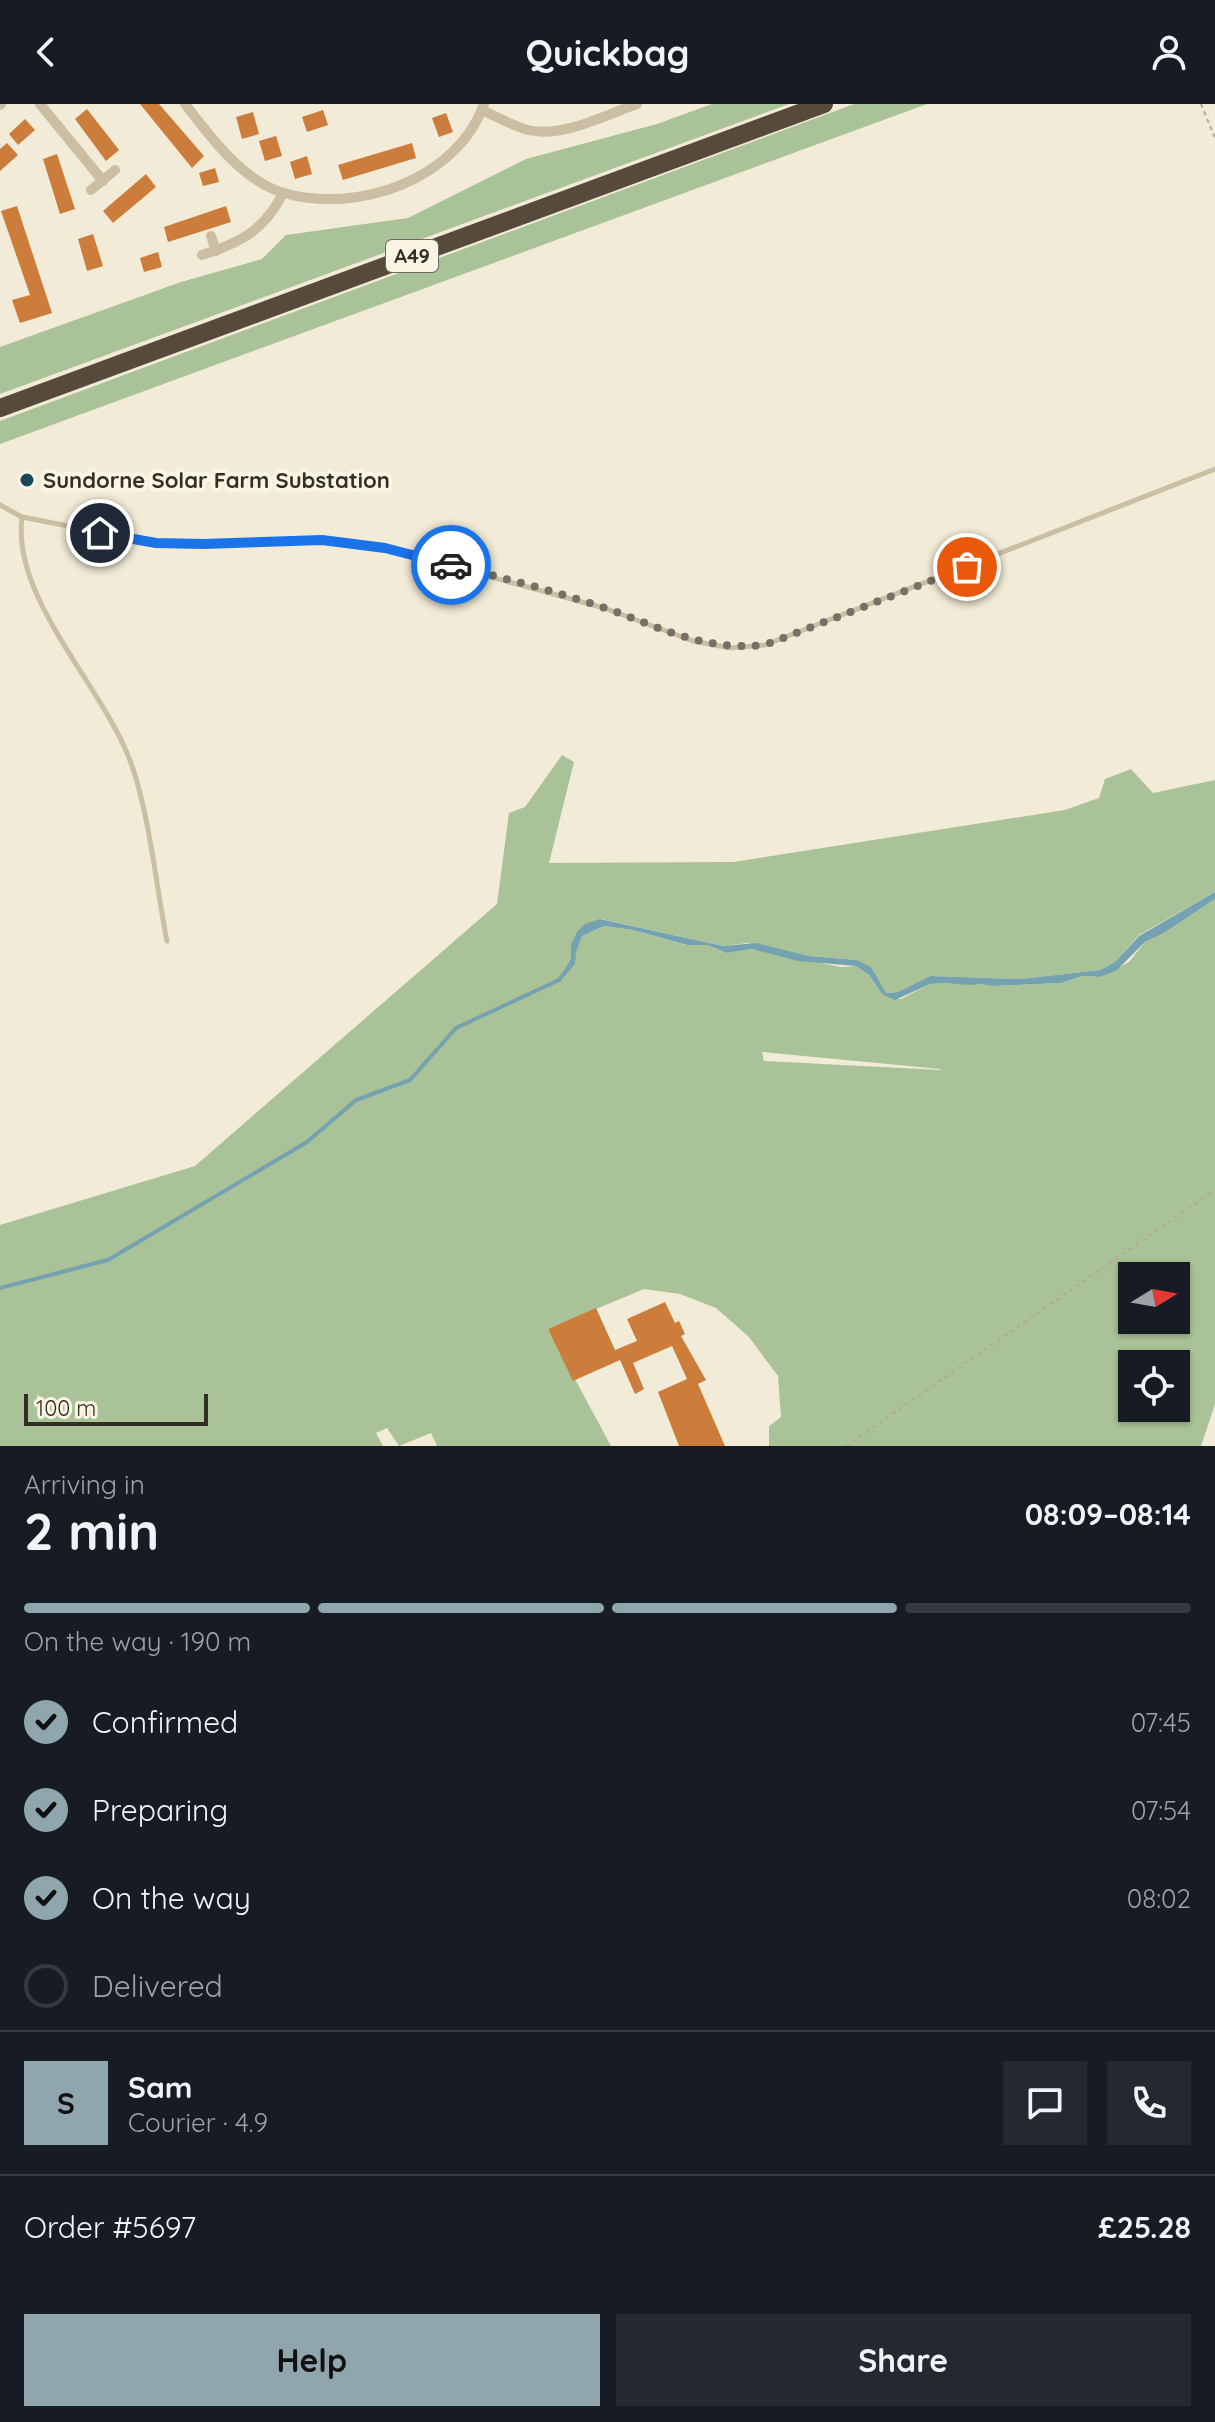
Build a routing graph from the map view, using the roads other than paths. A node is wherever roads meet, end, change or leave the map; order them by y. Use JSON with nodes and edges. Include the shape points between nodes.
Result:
{"nodes":[{"id":1,"x":40,"y":104,"type":"edge"},
{"id":2,"x":185,"y":104,"type":"edge"},
{"id":3,"x":824,"y":104,"type":"edge"},
{"id":4,"x":633,"y":105,"type":"edge"},
{"id":5,"x":483,"y":107,"type":"edge"},
{"id":6,"x":115,"y":170,"type":"dead end"},
{"id":7,"x":103,"y":181,"type":"junction"},
{"id":8,"x":91,"y":190,"type":"dead end"},
{"id":9,"x":283,"y":193,"type":"junction"},
{"id":10,"x":211,"y":236,"type":"dead end"},
{"id":11,"x":216,"y":251,"type":"junction"},
{"id":12,"x":202,"y":255,"type":"dead end"},
{"id":13,"x":0,"y":408,"type":"edge"},
{"id":14,"x":1215,"y":469,"type":"edge"},
{"id":15,"x":0,"y":505,"type":"edge"},
{"id":16,"x":22,"y":517,"type":"junction"},
{"id":17,"x":167,"y":941,"type":"dead end"}],
"edges":[{"from":1,"to":7,"type":"street"},
{"from":2,"to":9,"type":"street","via":[[229,157]]},
{"from":3,"to":13,"type":"highway","number":"A49"},
{"from":4,"to":5,"type":"street","via":[[541,131]]},
{"from":5,"to":9,"type":"street","via":[[460,147],[407,183],[354,198]]},
{"from":6,"to":7,"type":"street"},
{"from":7,"to":8,"type":"street"},
{"from":9,"to":11,"type":"street","via":[[257,231]]},
{"from":10,"to":11,"type":"street"},
{"from":11,"to":12,"type":"street"},
{"from":14,"to":16,"type":"lane","via":[[765,645],[730,648],[385,548],[322,540],[156,543]]},
{"from":15,"to":16,"type":"lane"},
{"from":16,"to":17,"type":"lane","via":[[19,539],[28,577],[134,772]]}]}
